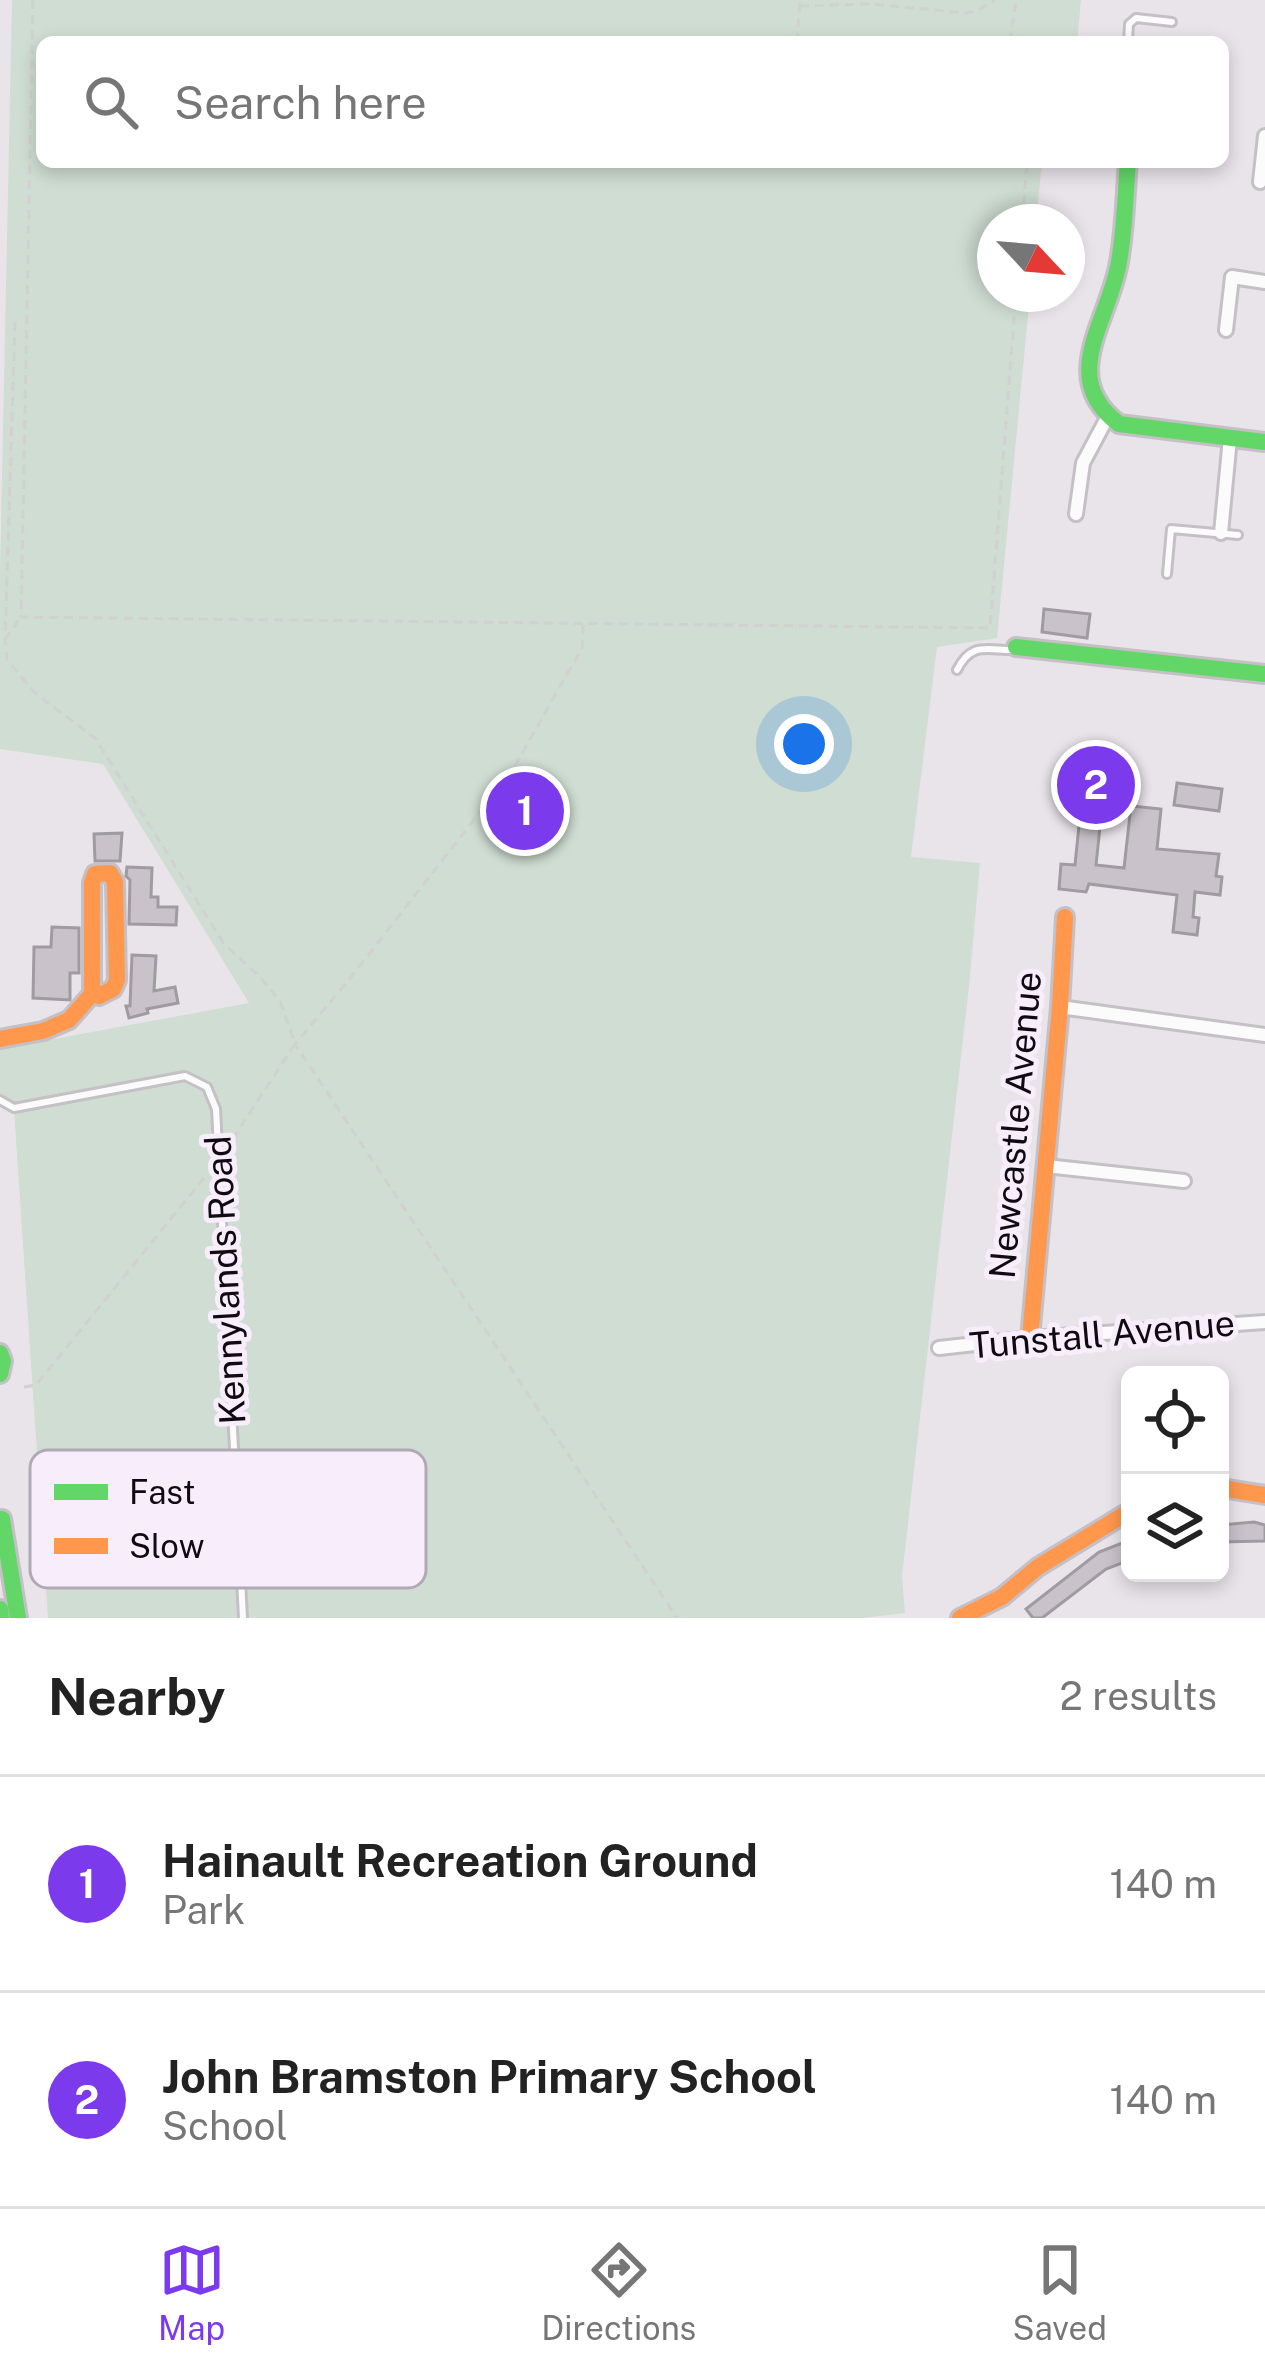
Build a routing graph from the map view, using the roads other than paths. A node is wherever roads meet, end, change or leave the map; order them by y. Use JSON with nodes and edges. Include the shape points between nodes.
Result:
{"nodes":[{"id":1,"x":1172,"y":22,"type":"dead end"},
{"id":2,"x":1129,"y":36,"type":"edge"},
{"id":3,"x":1265,"y":136,"type":"edge"},
{"id":4,"x":1127,"y":168,"type":"edge"},
{"id":5,"x":1260,"y":182,"type":"dead end"},
{"id":6,"x":1265,"y":282,"type":"edge"},
{"id":7,"x":1226,"y":330,"type":"dead end"},
{"id":8,"x":1107,"y":418,"type":"junction"},
{"id":9,"x":1230,"y":438,"type":"junction"},
{"id":10,"x":1265,"y":442,"type":"edge"},
{"id":11,"x":1076,"y":514,"type":"dead end"},
{"id":12,"x":1221,"y":533,"type":"junction"},
{"id":13,"x":1238,"y":535,"type":"dead end"},
{"id":14,"x":1167,"y":574,"type":"dead end"},
{"id":15,"x":1016,"y":647,"type":"joint"},
{"id":16,"x":958,"y":670,"type":"dead end"},
{"id":17,"x":1265,"y":674,"type":"edge"},
{"id":18,"x":1065,"y":917,"type":"dead end"},
{"id":19,"x":92,"y":994,"type":"junction"},
{"id":20,"x":1060,"y":1007,"type":"junction"},
{"id":21,"x":1265,"y":1035,"type":"edge"},
{"id":22,"x":0,"y":1039,"type":"edge"},
{"id":23,"x":0,"y":1100,"type":"edge"},
{"id":24,"x":1046,"y":1166,"type":"junction"},
{"id":25,"x":1184,"y":1181,"type":"dead end"},
{"id":26,"x":1265,"y":1322,"type":"edge"},
{"id":27,"x":1030,"y":1338,"type":"junction"},
{"id":28,"x":939,"y":1348,"type":"dead end"},
{"id":29,"x":0,"y":1353,"type":"edge"},
{"id":30,"x":0,"y":1374,"type":"edge"},
{"id":31,"x":234,"y":1450,"type":"edge"},
{"id":32,"x":1229,"y":1492,"type":"edge"},
{"id":33,"x":1265,"y":1495,"type":"edge"},
{"id":34,"x":1121,"y":1516,"type":"edge"},
{"id":35,"x":2,"y":1519,"type":"edge"},
{"id":36,"x":241,"y":1588,"type":"edge"},
{"id":37,"x":966,"y":1617,"type":"edge"},
{"id":38,"x":18,"y":1618,"type":"edge"},
{"id":39,"x":243,"y":1618,"type":"edge"}],
"edges":[{"from":1,"to":2,"type":"lane","via":[[1132,20]]},
{"from":3,"to":5,"type":"street"},
{"from":4,"to":8,"type":"street","via":[[1114,291],[1089,362],[1090,393]]},
{"from":6,"to":7,"type":"street","via":[[1232,277]]},
{"from":8,"to":9,"type":"street"},
{"from":8,"to":11,"type":"street","via":[[1083,464]]},
{"from":9,"to":10,"type":"street"},
{"from":9,"to":12,"type":"street"},
{"from":12,"to":13,"type":"lane"},
{"from":12,"to":14,"type":"lane","via":[[1171,529]]},
{"from":15,"to":16,"type":"lane","via":[[976,649]]},
{"from":15,"to":17,"type":"street"},
{"from":18,"to":20,"type":"street","name":"Newcastle Avenue"},
{"from":19,"to":19,"type":"street","via":[[92,883],[102,872],[115,882],[117,980]]},
{"from":19,"to":22,"type":"street","via":[[69,1020]]},
{"from":20,"to":21,"type":"street"},
{"from":20,"to":24,"type":"street","name":"Newcastle Avenue"},
{"from":23,"to":31,"type":"lane","name":"Kennylands Road","via":[[14,1108],[185,1076],[208,1087],[216,1109]]},
{"from":24,"to":25,"type":"street"},
{"from":24,"to":27,"type":"street","name":"Newcastle Avenue"},
{"from":26,"to":27,"type":"street","name":"Tunstall Avenue"},
{"from":27,"to":28,"type":"street","name":"Tunstall Avenue"},
{"from":29,"to":30,"type":"street"},
{"from":32,"to":33,"type":"street"},
{"from":34,"to":37,"type":"street"},
{"from":35,"to":38,"type":"street"},
{"from":36,"to":39,"type":"lane","name":"Kennylands Road"}]}
